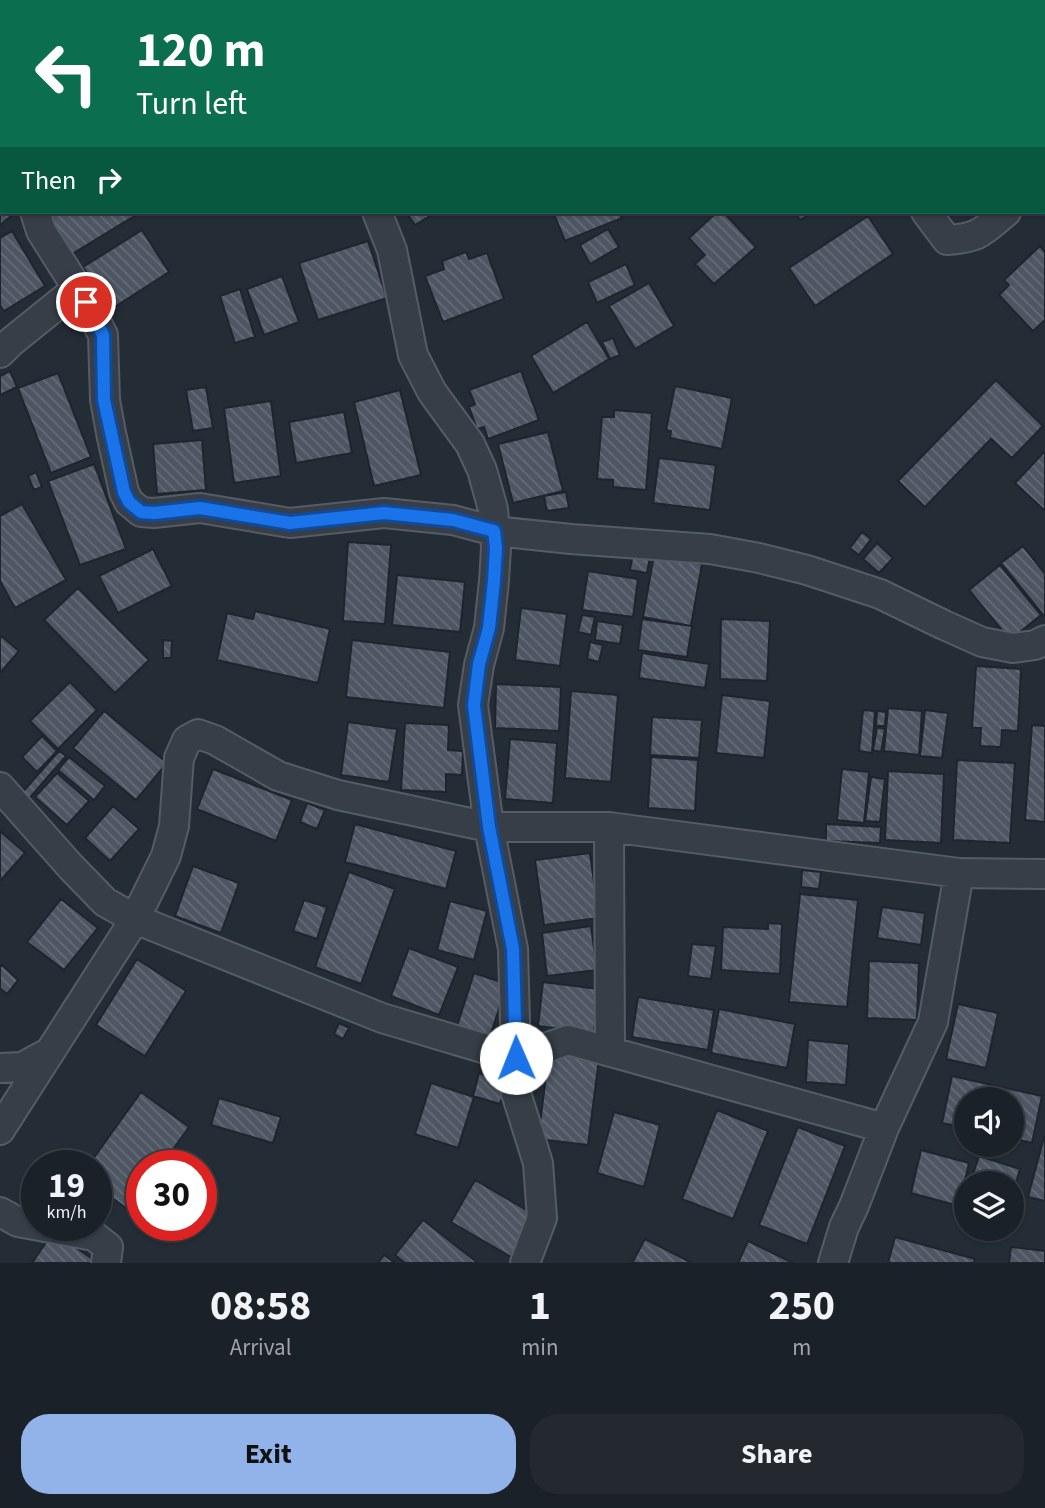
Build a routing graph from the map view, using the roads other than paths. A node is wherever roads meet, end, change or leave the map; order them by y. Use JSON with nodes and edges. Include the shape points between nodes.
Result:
{"nodes":[{"id":1,"x":36,"y":214,"type":"edge"},
{"id":2,"x":378,"y":214,"type":"edge"},
{"id":3,"x":928,"y":214,"type":"edge"},
{"id":4,"x":1004,"y":214,"type":"edge"},
{"id":5,"x":78,"y":288,"type":"junction"},
{"id":6,"x":4,"y":340,"type":"edge"},
{"id":7,"x":494,"y":531,"type":"junction"},
{"id":8,"x":1045,"y":640,"type":"edge"},
{"id":9,"x":0,"y":787,"type":"edge"},
{"id":10,"x":489,"y":827,"type":"junction"},
{"id":11,"x":609,"y":827,"type":"junction"},
{"id":12,"x":959,"y":873,"type":"junction"},
{"id":13,"x":1045,"y":874,"type":"edge"},
{"id":14,"x":135,"y":919,"type":"junction"},
{"id":15,"x":610,"y":1052,"type":"junction"},
{"id":16,"x":48,"y":1053,"type":"junction"},
{"id":17,"x":516,"y":1058,"type":"junction"},
{"id":18,"x":0,"y":1068,"type":"edge"},
{"id":19,"x":884,"y":1128,"type":"junction"},
{"id":20,"x":0,"y":1130,"type":"edge"},
{"id":21,"x":0,"y":1212,"type":"edge"},
{"id":22,"x":106,"y":1263,"type":"edge"},
{"id":23,"x":525,"y":1263,"type":"edge"},
{"id":24,"x":834,"y":1263,"type":"edge"}],
"edges":[{"from":1,"to":5,"type":"street"},
{"from":2,"to":7,"type":"street","via":[[392,250],[413,355],[482,470]]},
{"from":3,"to":4,"type":"street","via":[[947,240],[969,239]]},
{"from":5,"to":6,"type":"street"},
{"from":5,"to":7,"type":"street","via":[[103,335],[104,400],[124,492],[141,512],[200,508],[290,523],[384,513],[453,520]]},
{"from":7,"to":8,"type":"street","via":[[710,549],[759,558],[880,594],[982,642],[1013,648]]},
{"from":7,"to":10,"type":"street","via":[[489,628],[474,705]]},
{"from":9,"to":14,"type":"street","via":[[105,902]]},
{"from":10,"to":11,"type":"street"},
{"from":10,"to":14,"type":"street","via":[[338,795],[278,776],[198,734],[187,740],[179,758],[174,826],[166,856]]},
{"from":10,"to":17,"type":"street","via":[[513,949]]},
{"from":11,"to":12,"type":"street"},
{"from":11,"to":15,"type":"street"},
{"from":12,"to":13,"type":"street"},
{"from":12,"to":19,"type":"street","via":[[933,1022]]},
{"from":14,"to":16,"type":"street"},
{"from":14,"to":17,"type":"street","via":[[382,1018]]},
{"from":15,"to":17,"type":"street","via":[[568,1040]]},
{"from":15,"to":19,"type":"street"},
{"from":16,"to":18,"type":"street","via":[[22,1067]]},
{"from":16,"to":20,"type":"street"},
{"from":17,"to":23,"type":"street","via":[[516,1093],[538,1163],[542,1218]]},
{"from":19,"to":24,"type":"street"},
{"from":21,"to":22,"type":"street","via":[[18,1222],[94,1236],[108,1247]]}]}
